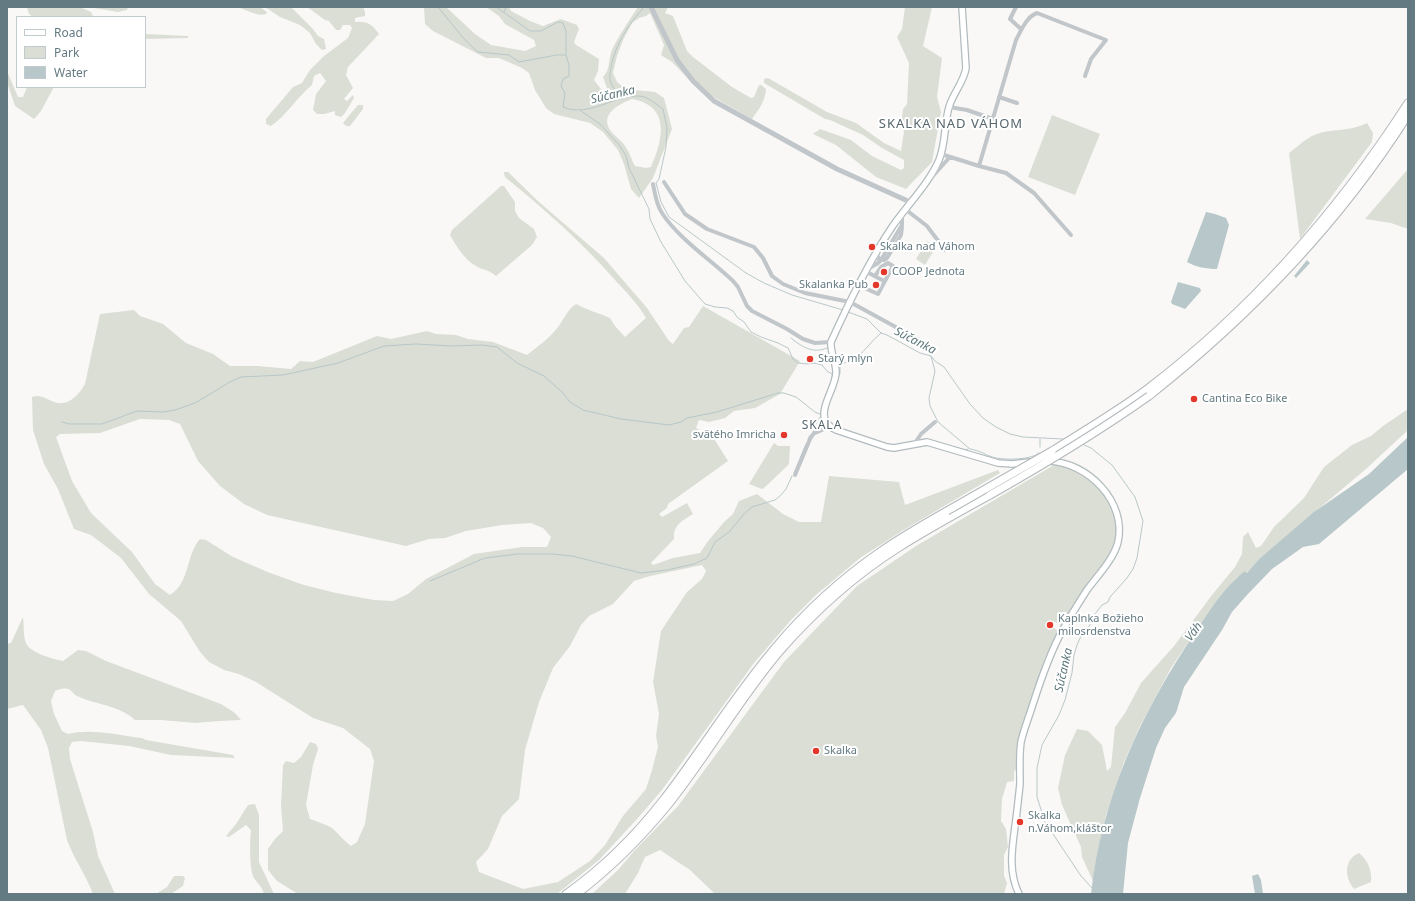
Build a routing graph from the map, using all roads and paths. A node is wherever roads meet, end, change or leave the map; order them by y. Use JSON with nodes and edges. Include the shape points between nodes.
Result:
{"nodes":[{"id":1,"x":651,"y":7,"type":"edge"},
{"id":2,"x":962,"y":7,"type":"edge"},
{"id":3,"x":1016,"y":7,"type":"edge"},
{"id":4,"x":1021,"y":29,"type":"junction"},
{"id":5,"x":1084,"y":76,"type":"dead end"},
{"id":6,"x":999,"y":97,"type":"junction"},
{"id":7,"x":1017,"y":103,"type":"dead end"},
{"id":8,"x":1408,"y":103,"type":"edge"},
{"id":9,"x":949,"y":107,"type":"junction"},
{"id":10,"x":1408,"y":115,"type":"edge"},
{"id":11,"x":993,"y":119,"type":"junction"},
{"id":12,"x":941,"y":154,"type":"junction"},
{"id":13,"x":954,"y":158,"type":"junction"},
{"id":14,"x":979,"y":166,"type":"junction"},
{"id":15,"x":930,"y":176,"type":"junction"},
{"id":16,"x":664,"y":182,"type":"dead end"},
{"id":17,"x":653,"y":184,"type":"dead end"},
{"id":18,"x":910,"y":202,"type":"junction"},
{"id":19,"x":903,"y":211,"type":"junction"},
{"id":20,"x":1071,"y":235,"type":"dead end"},
{"id":21,"x":945,"y":250,"type":"dead end"},
{"id":22,"x":876,"y":252,"type":"junction"},
{"id":23,"x":881,"y":260,"type":"junction"},
{"id":24,"x":866,"y":270,"type":"junction"},
{"id":25,"x":875,"y":276,"type":"junction"},
{"id":26,"x":884,"y":281,"type":"junction"},
{"id":27,"x":858,"y":285,"type":"junction"},
{"id":28,"x":850,"y":302,"type":"junction"},
{"id":29,"x":831,"y":342,"type":"junction"},
{"id":30,"x":925,"y":343,"type":"dead end"},
{"id":31,"x":1147,"y":393,"type":"junction"},
{"id":32,"x":824,"y":418,"type":"junction"},
{"id":33,"x":936,"y":422,"type":"dead end"},
{"id":34,"x":829,"y":427,"type":"junction"},
{"id":35,"x":814,"y":433,"type":"junction"},
{"id":36,"x":915,"y":444,"type":"junction"},
{"id":37,"x":795,"y":475,"type":"dead end"},
{"id":38,"x":566,"y":894,"type":"edge"},
{"id":39,"x":577,"y":894,"type":"edge"},
{"id":40,"x":1019,"y":894,"type":"edge"}],
"edges":[{"from":1,"to":18,"type":"street","via":[[677,60],[693,81],[714,101],[837,169]]},
{"from":2,"to":9,"type":"main road","via":[[966,68]]},
{"from":3,"to":4,"type":"street","via":[[1010,19]]},
{"from":4,"to":5,"type":"street","via":[[1032,15],[1037,13],[1106,40],[1091,59]]},
{"from":4,"to":6,"type":"street"},
{"from":6,"to":7,"type":"street"},
{"from":6,"to":11,"type":"street"},
{"from":8,"to":31,"type":"highway","via":[[1355,180],[1289,260],[1235,314]]},
{"from":9,"to":11,"type":"street"},
{"from":9,"to":12,"type":"main road"},
{"from":10,"to":31,"type":"highway","via":[[1361,184],[1294,264],[1211,345]]},
{"from":11,"to":14,"type":"street"},
{"from":12,"to":13,"type":"street"},
{"from":12,"to":15,"type":"main road"},
{"from":13,"to":14,"type":"street"},
{"from":13,"to":15,"type":"street","via":[[949,158],[932,177]]},
{"from":14,"to":20,"type":"street","via":[[1006,173],[1034,193]]},
{"from":15,"to":18,"type":"main road"},
{"from":16,"to":28,"type":"street","via":[[685,214],[707,229],[754,246],[772,276],[783,284],[805,293]]},
{"from":17,"to":29,"type":"street","via":[[662,213],[673,227],[733,281],[752,311],[803,340],[815,343]]},
{"from":18,"to":19,"type":"main road"},
{"from":19,"to":21,"type":"street","via":[[927,226]]},
{"from":19,"to":22,"type":"main road"},
{"from":19,"to":23,"type":"street","via":[[901,235],[887,258]]},
{"from":22,"to":23,"type":"street"},
{"from":22,"to":24,"type":"main road"},
{"from":23,"to":24,"type":"street"},
{"from":24,"to":25,"type":"street"},
{"from":24,"to":27,"type":"main road"},
{"from":25,"to":26,"type":"street"},
{"from":25,"to":26,"type":"street","via":[[881,267],[888,263],[893,266]]},
{"from":26,"to":27,"type":"street","via":[[878,294]]},
{"from":27,"to":28,"type":"main road"},
{"from":28,"to":29,"type":"main road"},
{"from":28,"to":30,"type":"street"},
{"from":29,"to":32,"type":"main road","via":[[835,375]]},
{"from":31,"to":38,"type":"highway","bridge":true,"via":[[880,552],[813,606],[775,648],[672,789],[638,829],[613,855]]},
{"from":31,"to":39,"type":"highway","bridge":true,"via":[[1090,436],[912,539],[868,568],[828,602],[792,638],[756,682],[668,805],[645,832]]},
{"from":32,"to":34,"type":"main road"},
{"from":32,"to":35,"type":"street"},
{"from":33,"to":36,"type":"street"},
{"from":34,"to":35,"type":"street"},
{"from":34,"to":36,"type":"main road","via":[[887,447]]},
{"from":35,"to":37,"type":"street"},
{"from":36,"to":40,"type":"main road","via":[[928,442],[1003,464],[1047,461],[1066,464],[1083,473],[1104,490],[1113,503],[1118,517],[1119,535],[1116,547],[1059,638],[1043,674],[1024,729],[1020,750],[1012,864],[1013,881]]}]}
